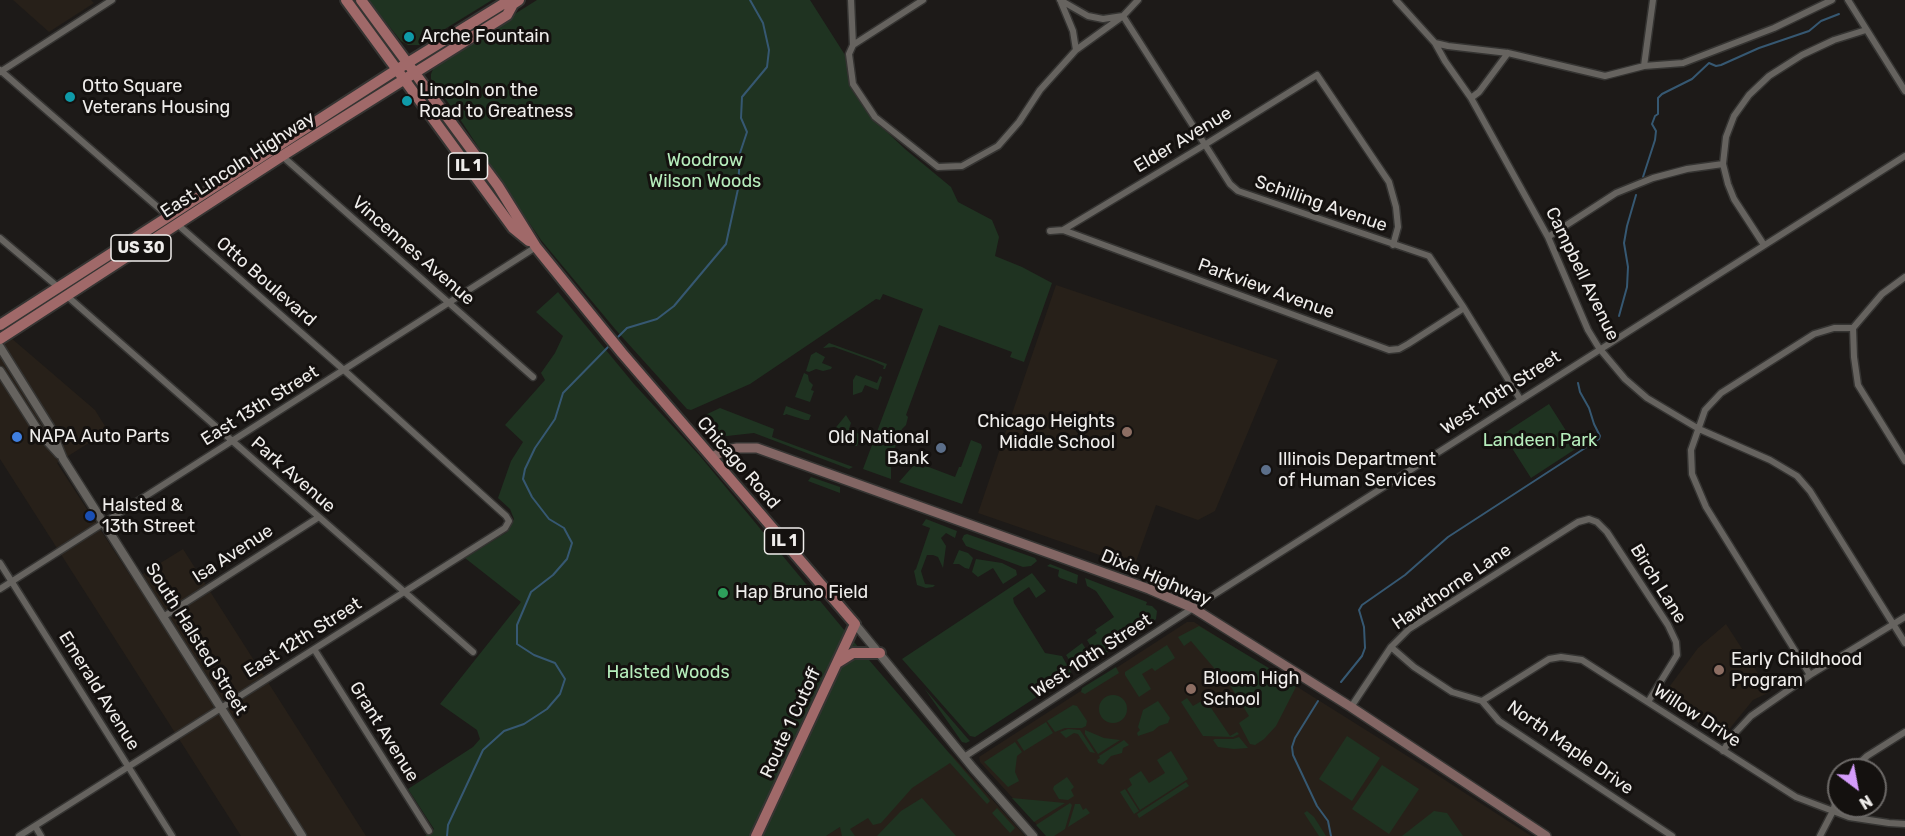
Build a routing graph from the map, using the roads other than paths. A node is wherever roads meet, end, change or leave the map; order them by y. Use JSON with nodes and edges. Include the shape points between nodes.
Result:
{"nodes":[{"id":1,"x":99,"y":0,"type":"edge"},
{"id":2,"x":112,"y":0,"type":"edge"},
{"id":3,"x":346,"y":0,"type":"edge"},
{"id":4,"x":361,"y":0,"type":"edge"},
{"id":5,"x":851,"y":0,"type":"edge"},
{"id":6,"x":923,"y":0,"type":"edge"},
{"id":7,"x":1060,"y":0,"type":"edge"},
{"id":8,"x":1138,"y":0,"type":"edge"},
{"id":9,"x":1396,"y":0,"type":"edge"},
{"id":10,"x":1653,"y":0,"type":"edge"},
{"id":11,"x":1832,"y":0,"type":"edge"},
{"id":12,"x":1848,"y":0,"type":"edge"},
{"id":13,"x":514,"y":1,"type":"edge"},
{"id":14,"x":104,"y":5,"type":"junction"},
{"id":15,"x":1123,"y":16,"type":"junction"},
{"id":16,"x":1866,"y":30,"type":"junction"},
{"id":17,"x":1435,"y":43,"type":"junction"},
{"id":18,"x":853,"y":45,"type":"junction"},
{"id":19,"x":1076,"y":50,"type":"junction"},
{"id":20,"x":1508,"y":53,"type":"junction"},
{"id":21,"x":408,"y":63,"type":"junction"},
{"id":22,"x":1644,"y":66,"type":"junction"},
{"id":23,"x":398,"y":69,"type":"junction"},
{"id":24,"x":0,"y":71,"type":"edge"},
{"id":25,"x":415,"y":73,"type":"junction"},
{"id":26,"x":405,"y":79,"type":"junction"},
{"id":27,"x":1905,"y":91,"type":"edge"},
{"id":28,"x":1471,"y":98,"type":"junction"},
{"id":29,"x":1206,"y":144,"type":"junction"},
{"id":30,"x":273,"y":148,"type":"junction"},
{"id":31,"x":282,"y":156,"type":"junction"},
{"id":32,"x":1905,"y":156,"type":"edge"},
{"id":33,"x":1723,"y":164,"type":"junction"},
{"id":34,"x":167,"y":216,"type":"junction"},
{"id":35,"x":177,"y":224,"type":"junction"},
{"id":36,"x":1063,"y":230,"type":"junction"},
{"id":37,"x":1050,"y":231,"type":"dead end"},
{"id":38,"x":1548,"y":237,"type":"junction"},
{"id":39,"x":0,"y":238,"type":"edge"},
{"id":40,"x":1393,"y":245,"type":"junction"},
{"id":41,"x":1764,"y":245,"type":"junction"},
{"id":42,"x":536,"y":247,"type":"junction"},
{"id":43,"x":1904,"y":280,"type":"edge"},
{"id":44,"x":58,"y":287,"type":"junction"},
{"id":45,"x":67,"y":296,"type":"junction"},
{"id":46,"x":450,"y":303,"type":"junction"},
{"id":47,"x":1464,"y":308,"type":"junction"},
{"id":48,"x":0,"y":325,"type":"edge"},
{"id":49,"x":1853,"y":328,"type":"junction"},
{"id":50,"x":0,"y":339,"type":"edge"},
{"id":51,"x":0,"y":347,"type":"edge"},
{"id":52,"x":1599,"y":348,"type":"junction"},
{"id":53,"x":0,"y":371,"type":"edge"},
{"id":54,"x":345,"y":371,"type":"junction"},
{"id":55,"x":533,"y":376,"type":"dead end"},
{"id":56,"x":1520,"y":399,"type":"junction"},
{"id":57,"x":1699,"y":429,"type":"junction"},
{"id":58,"x":232,"y":441,"type":"junction"},
{"id":59,"x":712,"y":457,"type":"junction"},
{"id":60,"x":63,"y":459,"type":"junction"},
{"id":61,"x":1905,"y":460,"type":"edge"},
{"id":62,"x":318,"y":517,"type":"junction"},
{"id":63,"x":1593,"y":519,"type":"joint"},
{"id":64,"x":509,"y":521,"type":"joint"},
{"id":65,"x":104,"y":524,"type":"junction"},
{"id":66,"x":0,"y":563,"type":"edge"},
{"id":67,"x":12,"y":582,"type":"junction"},
{"id":68,"x":0,"y":589,"type":"edge"},
{"id":69,"x":404,"y":591,"type":"junction"},
{"id":70,"x":1193,"y":608,"type":"junction"},
{"id":71,"x":163,"y":617,"type":"junction"},
{"id":72,"x":1905,"y":617,"type":"edge"},
{"id":73,"x":855,"y":624,"type":"junction"},
{"id":74,"x":1894,"y":625,"type":"junction"},
{"id":75,"x":1905,"y":643,"type":"edge"},
{"id":76,"x":1391,"y":647,"type":"junction"},
{"id":77,"x":314,"y":649,"type":"junction"},
{"id":78,"x":473,"y":652,"type":"dead end"},
{"id":79,"x":880,"y":653,"type":"junction"},
{"id":80,"x":837,"y":663,"type":"junction"},
{"id":81,"x":1810,"y":675,"type":"junction"},
{"id":82,"x":1482,"y":701,"type":"junction"},
{"id":83,"x":1648,"y":702,"type":"junction"},
{"id":84,"x":1351,"y":707,"type":"junction"},
{"id":85,"x":220,"y":708,"type":"junction"},
{"id":86,"x":1905,"y":732,"type":"edge"},
{"id":87,"x":1723,"y":751,"type":"junction"},
{"id":88,"x":964,"y":757,"type":"junction"},
{"id":89,"x":1865,"y":758,"type":"edge"},
{"id":90,"x":129,"y":766,"type":"junction"},
{"id":91,"x":1827,"y":809,"type":"edge"},
{"id":92,"x":1829,"y":818,"type":"edge"},
{"id":93,"x":1855,"y":818,"type":"edge"},
{"id":94,"x":1905,"y":824,"type":"edge"},
{"id":95,"x":35,"y":826,"type":"junction"},
{"id":96,"x":429,"y":831,"type":"dead end"},
{"id":97,"x":19,"y":836,"type":"edge"},
{"id":98,"x":41,"y":836,"type":"edge"},
{"id":99,"x":172,"y":836,"type":"edge"},
{"id":100,"x":302,"y":836,"type":"edge"},
{"id":101,"x":756,"y":836,"type":"edge"},
{"id":102,"x":1033,"y":836,"type":"edge"},
{"id":103,"x":1546,"y":836,"type":"edge"},
{"id":104,"x":1672,"y":836,"type":"edge"},
{"id":105,"x":1820,"y":836,"type":"edge"}],
"edges":[{"from":1,"to":14,"type":"street"},
{"from":2,"to":14,"type":"street"},
{"from":3,"to":23,"type":"main road","name":"Chicago Road","number":"IL 1"},
{"from":4,"to":21,"type":"main road","name":"Chicago Road","number":"IL 1"},
{"from":5,"to":18,"type":"street"},
{"from":6,"to":18,"type":"street"},
{"from":7,"to":15,"type":"street","via":[[1088,16]]},
{"from":7,"to":19,"type":"street"},
{"from":8,"to":15,"type":"street"},
{"from":9,"to":17,"type":"street","name":"Campbell Avenue"},
{"from":10,"to":22,"type":"street"},
{"from":11,"to":22,"type":"street","via":[[1774,28],[1683,63]]},
{"from":12,"to":16,"type":"street"},
{"from":13,"to":21,"type":"main road","number":"US 30"},
{"from":13,"to":25,"type":"main road","number":"US 30","via":[[507,15]]},
{"from":14,"to":24,"type":"street"},
{"from":15,"to":19,"type":"street"},
{"from":15,"to":29,"type":"street","name":"Schilling Avenue"},
{"from":16,"to":27,"type":"street"},
{"from":16,"to":33,"type":"street","via":[[1802,55],[1769,76],[1734,116],[1726,137]]},
{"from":17,"to":20,"type":"street"},
{"from":17,"to":28,"type":"street","name":"Campbell Avenue"},
{"from":18,"to":19,"type":"street","via":[[849,54],[853,84],[875,117],[938,167],[962,166],[998,146]]},
{"from":20,"to":22,"type":"street","via":[[1605,76]]},
{"from":20,"to":28,"type":"street"},
{"from":21,"to":23,"type":"main road","number":"US 30"},
{"from":21,"to":25,"type":"main road","name":"Chicago Road","number":"IL 1"},
{"from":23,"to":26,"type":"main road","name":"Chicago Road","number":"IL 1"},
{"from":23,"to":30,"type":"main road","name":"East Lincoln Highway","number":"US 30"},
{"from":24,"to":34,"type":"street","name":"Otto Boulevard"},
{"from":25,"to":26,"type":"main road","number":"US 30"},
{"from":25,"to":42,"type":"main road","name":"Chicago Road","number":"IL 1","via":[[498,186]]},
{"from":26,"to":31,"type":"main road","name":"East Lincoln Highway","number":"US 30"},
{"from":26,"to":42,"type":"main road","name":"Chicago Road","number":"IL 1","via":[[513,228]]},
{"from":28,"to":38,"type":"street","name":"Campbell Avenue"},
{"from":29,"to":36,"type":"street","name":"Elder Avenue"},
{"from":29,"to":40,"type":"street","name":"Schilling Avenue","via":[[1238,191]]},
{"from":29,"to":40,"type":"street","name":"Elder Avenue","via":[[1317,75],[1389,182],[1398,227]]},
{"from":30,"to":31,"type":"street","name":"Vincennes Avenue"},
{"from":30,"to":34,"type":"main road","name":"East Lincoln Highway","number":"US 30"},
{"from":31,"to":35,"type":"main road","name":"East Lincoln Highway","number":"US 30"},
{"from":31,"to":46,"type":"street","name":"Vincennes Avenue"},
{"from":32,"to":41,"type":"street","name":"West 10th Street"},
{"from":33,"to":38,"type":"street","via":[[1687,169],[1644,182],[1616,194]]},
{"from":33,"to":41,"type":"street","via":[[1734,198]]},
{"from":34,"to":35,"type":"street","name":"Otto Boulevard"},
{"from":34,"to":44,"type":"main road","name":"East Lincoln Highway","number":"US 30"},
{"from":35,"to":45,"type":"main road","name":"East Lincoln Highway","number":"US 30"},
{"from":35,"to":54,"type":"street","name":"Otto Boulevard"},
{"from":36,"to":37,"type":"street","name":"Parkview Avenue"},
{"from":36,"to":47,"type":"street","name":"Parkview Avenue","via":[[1389,350],[1408,344]]},
{"from":38,"to":52,"type":"street","name":"Campbell Avenue"},
{"from":39,"to":44,"type":"street"},
{"from":40,"to":47,"type":"street","name":"Schilling Avenue","via":[[1429,256]]},
{"from":41,"to":52,"type":"street","name":"West 10th Street"},
{"from":42,"to":46,"type":"street","name":"East 13th Street"},
{"from":42,"to":59,"type":"main road","name":"Chicago Road","number":"IL 1"},
{"from":43,"to":49,"type":"street","via":[[1882,294]]},
{"from":44,"to":48,"type":"main road","name":"East Lincoln Highway","number":"US 30"},
{"from":45,"to":50,"type":"main road","name":"East Lincoln Highway","number":"US 30"},
{"from":45,"to":58,"type":"street","name":"Park Avenue"},
{"from":46,"to":54,"type":"street","name":"East 13th Street"},
{"from":46,"to":55,"type":"street","name":"Vincennes Avenue"},
{"from":47,"to":56,"type":"street","name":"Schilling Avenue"},
{"from":49,"to":57,"type":"street","via":[[1814,334],[1721,393],[1705,410]]},
{"from":49,"to":61,"type":"street","via":[[1858,385]]},
{"from":51,"to":60,"type":"street","name":"South Halsted Street","via":[[50,427]]},
{"from":52,"to":56,"type":"street","name":"West 10th Street"},
{"from":52,"to":57,"type":"street","name":"Campbell Avenue","via":[[1647,398]]},
{"from":53,"to":60,"type":"street","name":"South Halsted Street","via":[[39,432]]},
{"from":54,"to":58,"type":"street","name":"East 13th Street"},
{"from":54,"to":64,"type":"street","name":"Otto Boulevard"},
{"from":56,"to":70,"type":"street","name":"West 10th Street"},
{"from":57,"to":74,"type":"street","name":"Campbell Avenue","via":[[1770,459],[1797,476],[1810,490]]},
{"from":57,"to":81,"type":"street","via":[[1691,450],[1692,474],[1706,507]]},
{"from":58,"to":62,"type":"street","name":"Park Avenue"},
{"from":58,"to":65,"type":"street","name":"East 13th Street"},
{"from":59,"to":70,"type":"main road","name":"Dixie Highway","via":[[726,450],[758,448]]},
{"from":59,"to":73,"type":"main road","name":"Chicago Road","number":"IL 1"},
{"from":60,"to":65,"type":"street","name":"South Halsted Street"},
{"from":62,"to":69,"type":"street","name":"Park Avenue"},
{"from":62,"to":71,"type":"street","name":"Isa Avenue"},
{"from":63,"to":76,"type":"street","name":"Hawthorne Lane","via":[[1578,522],[1409,629]]},
{"from":63,"to":83,"type":"street","name":"Birch Lane","via":[[1607,532],[1676,642],[1677,655]]},
{"from":64,"to":69,"type":"street","name":"East 12th Street","via":[[505,528]]},
{"from":65,"to":67,"type":"street","name":"East 13th Street"},
{"from":65,"to":71,"type":"street","name":"South Halsted Street"},
{"from":66,"to":67,"type":"street","name":"Emerald Avenue"},
{"from":67,"to":68,"type":"street","name":"East 13th Street"},
{"from":67,"to":90,"type":"street","name":"Emerald Avenue"},
{"from":69,"to":77,"type":"street","name":"East 12th Street"},
{"from":69,"to":78,"type":"street","name":"Park Avenue"},
{"from":70,"to":84,"type":"main road","name":"Dixie Highway"},
{"from":70,"to":88,"type":"street","name":"West 10th Street"},
{"from":71,"to":85,"type":"street","name":"South Halsted Street"},
{"from":72,"to":74,"type":"street"},
{"from":73,"to":79,"type":"street","name":"Chicago Road"},
{"from":73,"to":80,"type":"main road","name":"Route 1 Cutoff"},
{"from":74,"to":75,"type":"street","name":"Campbell Avenue"},
{"from":74,"to":81,"type":"street"},
{"from":76,"to":82,"type":"street","name":"North Maple Drive","via":[[1452,692]]},
{"from":76,"to":84,"type":"street","name":"Hawthorne Lane"},
{"from":77,"to":85,"type":"street","name":"East 12th Street"},
{"from":77,"to":96,"type":"street","name":"Grant Avenue"},
{"from":79,"to":80,"type":"main road","via":[[853,653]]},
{"from":79,"to":88,"type":"street","name":"Chicago Road"},
{"from":80,"to":101,"type":"main road","name":"Route 1 Cutoff"},
{"from":81,"to":87,"type":"street","via":[[1751,716]]},
{"from":82,"to":83,"type":"street","name":"Willow Drive","via":[[1540,663],[1561,657],[1582,660]]},
{"from":82,"to":104,"type":"street","name":"North Maple Drive","via":[[1499,721]]},
{"from":83,"to":87,"type":"street","name":"Willow Drive"},
{"from":84,"to":103,"type":"main road","name":"Dixie Highway"},
{"from":85,"to":90,"type":"street","name":"East 12th Street"},
{"from":85,"to":100,"type":"street","name":"South Halsted Street"},
{"from":86,"to":89,"type":"street"},
{"from":87,"to":91,"type":"street","name":"Willow Drive","via":[[1796,797]]},
{"from":88,"to":102,"type":"street","name":"Chicago Road"},
{"from":90,"to":95,"type":"street","name":"East 12th Street"},
{"from":90,"to":99,"type":"street","name":"Emerald Avenue"},
{"from":92,"to":105,"type":"street"},
{"from":93,"to":94,"type":"street","name":"Willow Drive"},
{"from":95,"to":97,"type":"street","name":"East 12th Street"},
{"from":95,"to":98,"type":"street"}]}
